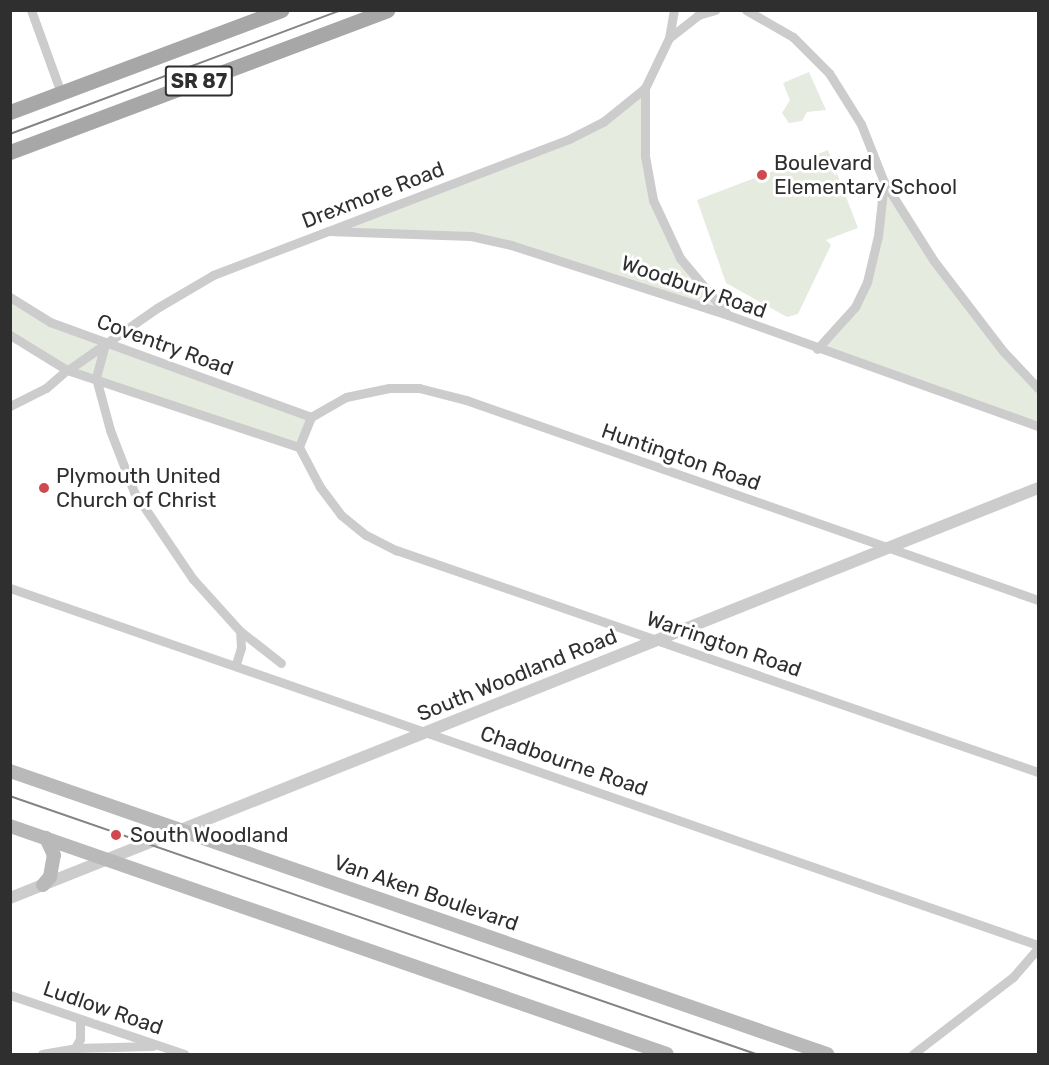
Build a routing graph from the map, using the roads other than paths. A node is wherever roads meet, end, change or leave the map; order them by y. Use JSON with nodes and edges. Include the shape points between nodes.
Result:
{"nodes":[{"id":1,"x":31,"y":10,"type":"edge"},
{"id":2,"x":282,"y":10,"type":"edge"},
{"id":3,"x":387,"y":10,"type":"edge"},
{"id":4,"x":674,"y":10,"type":"edge"},
{"id":5,"x":715,"y":10,"type":"edge"},
{"id":6,"x":746,"y":10,"type":"edge"},
{"id":7,"x":248,"y":16,"type":"edge"},
{"id":8,"x":669,"y":38,"type":"junction"},
{"id":9,"x":645,"y":88,"type":"junction"},
{"id":10,"x":61,"y":93,"type":"junction"},
{"id":11,"x":10,"y":112,"type":"edge"},
{"id":12,"x":10,"y":152,"type":"edge"},
{"id":13,"x":884,"y":182,"type":"junction"},
{"id":14,"x":328,"y":231,"type":"junction"},
{"id":15,"x":10,"y":297,"type":"edge"},
{"id":16,"x":728,"y":315,"type":"junction"},
{"id":17,"x":10,"y":335,"type":"edge"},
{"id":18,"x":105,"y":344,"type":"junction"},
{"id":19,"x":817,"y":349,"type":"junction"},
{"id":20,"x":67,"y":370,"type":"junction"},
{"id":21,"x":96,"y":378,"type":"junction"},
{"id":22,"x":1038,"y":387,"type":"edge"},
{"id":23,"x":10,"y":406,"type":"edge"},
{"id":24,"x":311,"y":417,"type":"junction"},
{"id":25,"x":1038,"y":426,"type":"edge"},
{"id":26,"x":299,"y":447,"type":"junction"},
{"id":27,"x":1038,"y":488,"type":"edge"},
{"id":28,"x":889,"y":548,"type":"junction"},
{"id":29,"x":10,"y":588,"type":"edge"},
{"id":30,"x":1038,"y":600,"type":"edge"},
{"id":31,"x":240,"y":631,"type":"junction"},
{"id":32,"x":656,"y":640,"type":"junction"},
{"id":33,"x":281,"y":663,"type":"dead end"},
{"id":34,"x":236,"y":664,"type":"junction"},
{"id":35,"x":427,"y":733,"type":"junction"},
{"id":36,"x":10,"y":771,"type":"edge"},
{"id":37,"x":1038,"y":772,"type":"edge"},
{"id":38,"x":10,"y":826,"type":"edge"},
{"id":39,"x":180,"y":831,"type":"junction"},
{"id":40,"x":46,"y":838,"type":"junction"},
{"id":41,"x":107,"y":860,"type":"junction"},
{"id":42,"x":43,"y":885,"type":"junction"},
{"id":43,"x":10,"y":898,"type":"edge"},
{"id":44,"x":1038,"y":946,"type":"edge"},
{"id":45,"x":10,"y":995,"type":"edge"},
{"id":46,"x":80,"y":1020,"type":"junction"},
{"id":47,"x":159,"y":1046,"type":"junction"},
{"id":48,"x":75,"y":1048,"type":"junction"},
{"id":49,"x":42,"y":1054,"type":"edge"},
{"id":50,"x":184,"y":1054,"type":"edge"},
{"id":51,"x":667,"y":1054,"type":"edge"},
{"id":52,"x":827,"y":1054,"type":"edge"},
{"id":53,"x":913,"y":1054,"type":"edge"}],
"edges":[{"from":1,"to":10,"type":"street"},
{"from":2,"to":7,"type":"main road","number":"SR 87"},
{"from":3,"to":12,"type":"main road","number":"SR 87"},
{"from":4,"to":8,"type":"street","name":"Drexmore Road"},
{"from":5,"to":8,"type":"street","name":"Drexmore Road","via":[[698,15]]},
{"from":6,"to":13,"type":"street","via":[[793,37],[830,73],[859,120]]},
{"from":7,"to":10,"type":"main road","number":"SR 87"},
{"from":8,"to":9,"type":"street","name":"Drexmore Road"},
{"from":9,"to":14,"type":"street","name":"Drexmore Road","via":[[590,130]]},
{"from":9,"to":16,"type":"street","via":[[645,156],[653,200],[680,258]]},
{"from":10,"to":11,"type":"main road","number":"SR 87"},
{"from":13,"to":19,"type":"street","via":[[878,236],[867,282],[855,307]]},
{"from":13,"to":22,"type":"street","via":[[973,314]]},
{"from":14,"to":16,"type":"street","name":"Woodbury Road","via":[[471,236],[511,245]]},
{"from":14,"to":18,"type":"street","name":"Drexmore Road","via":[[213,275]]},
{"from":15,"to":18,"type":"street","name":"Coventry Road","via":[[50,322]]},
{"from":16,"to":19,"type":"street","name":"Woodbury Road"},
{"from":17,"to":20,"type":"street"},
{"from":18,"to":20,"type":"street","name":"Drexmore Road"},
{"from":18,"to":21,"type":"street"},
{"from":18,"to":24,"type":"street","name":"Coventry Road"},
{"from":19,"to":25,"type":"street","name":"Woodbury Road"},
{"from":20,"to":21,"type":"street"},
{"from":20,"to":23,"type":"street","name":"Drexmore Road","via":[[46,388]]},
{"from":21,"to":26,"type":"street"},
{"from":21,"to":31,"type":"street","via":[[134,492],[170,549]]},
{"from":24,"to":26,"type":"street"},
{"from":24,"to":28,"type":"street","name":"Huntington Road","via":[[346,397],[389,388],[419,388],[466,400]]},
{"from":26,"to":32,"type":"street","name":"Warrington Road","via":[[341,515],[366,535],[396,550]]},
{"from":27,"to":28,"type":"street","name":"South Woodland Road"},
{"from":28,"to":30,"type":"street","name":"Huntington Road"},
{"from":28,"to":32,"type":"street","name":"South Woodland Road"},
{"from":29,"to":34,"type":"street","name":"Chadbourne Road"},
{"from":31,"to":33,"type":"street"},
{"from":31,"to":34,"type":"street","via":[[241,648]]},
{"from":32,"to":35,"type":"street","name":"South Woodland Road"},
{"from":32,"to":37,"type":"street","name":"Warrington Road"},
{"from":34,"to":35,"type":"street","name":"Chadbourne Road"},
{"from":35,"to":39,"type":"street","name":"South Woodland Road"},
{"from":35,"to":44,"type":"street","name":"Chadbourne Road"},
{"from":36,"to":39,"type":"main road","name":"Van Aken Boulevard"},
{"from":38,"to":40,"type":"main road"},
{"from":39,"to":41,"type":"street","name":"South Woodland Road"},
{"from":39,"to":52,"type":"main road","name":"Van Aken Boulevard"},
{"from":40,"to":41,"type":"main road"},
{"from":40,"to":42,"type":"main road","via":[[54,855],[50,877]]},
{"from":41,"to":42,"type":"street","name":"South Woodland Road"},
{"from":41,"to":51,"type":"main road"},
{"from":42,"to":43,"type":"street","name":"South Woodland Road"},
{"from":44,"to":53,"type":"street","via":[[1012,977]]},
{"from":45,"to":46,"type":"street","name":"Ludlow Road"},
{"from":46,"to":47,"type":"street","name":"Ludlow Road"},
{"from":46,"to":48,"type":"street","via":[[80,1039]]},
{"from":47,"to":48,"type":"street"},
{"from":47,"to":50,"type":"street","name":"Ludlow Road"},
{"from":48,"to":49,"type":"street"}]}
